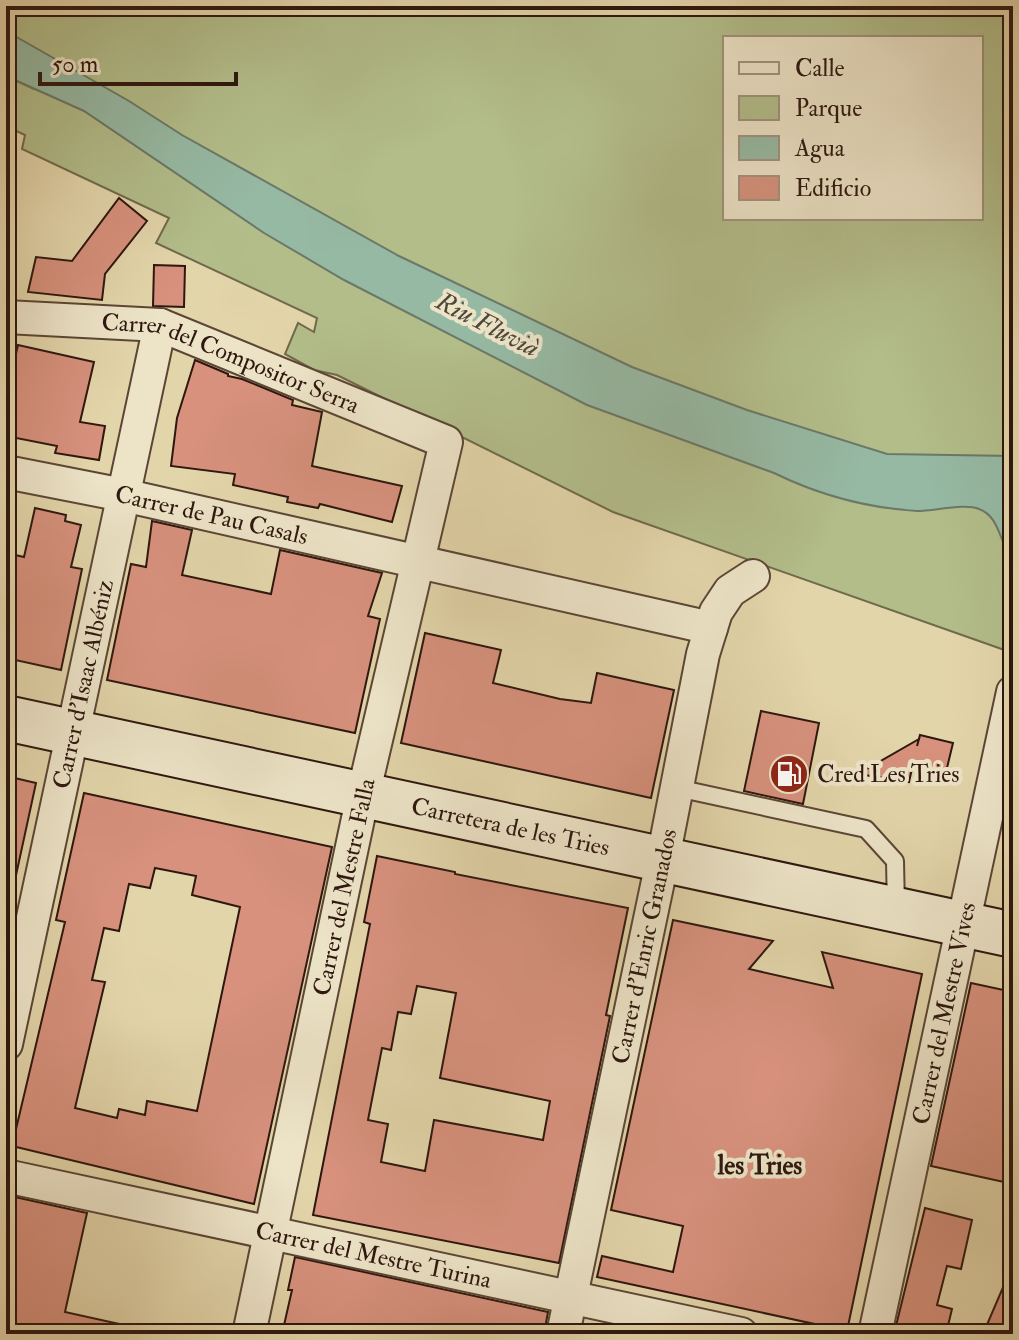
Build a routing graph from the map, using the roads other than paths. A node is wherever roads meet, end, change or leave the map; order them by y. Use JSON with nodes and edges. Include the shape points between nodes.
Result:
{"nodes":[{"id":1,"x":6,"y":317,"type":"edge"},
{"id":2,"x":160,"y":325,"type":"junction"},
{"id":3,"x":446,"y":442,"type":"joint"},
{"id":4,"x":6,"y":472,"type":"edge"},
{"id":5,"x":123,"y":495,"type":"junction"},
{"id":6,"x":418,"y":561,"type":"junction"},
{"id":7,"x":753,"y":576,"type":"dead end"},
{"id":8,"x":711,"y":628,"type":"junction"},
{"id":9,"x":1013,"y":692,"type":"edge"},
{"id":10,"x":6,"y":718,"type":"edge"},
{"id":11,"x":72,"y":732,"type":"junction"},
{"id":12,"x":677,"y":788,"type":"junction"},
{"id":13,"x":363,"y":795,"type":"junction"},
{"id":14,"x":663,"y":860,"type":"junction"},
{"id":15,"x":896,"y":910,"type":"junction"},
{"id":16,"x":964,"y":925,"type":"junction"},
{"id":17,"x":1013,"y":935,"type":"edge"},
{"id":18,"x":6,"y":1044,"type":"edge"},
{"id":19,"x":6,"y":1176,"type":"edge"},
{"id":20,"x":271,"y":1233,"type":"junction"},
{"id":21,"x":571,"y":1298,"type":"junction"},
{"id":22,"x":249,"y":1334,"type":"edge"},
{"id":23,"x":563,"y":1334,"type":"edge"},
{"id":24,"x":741,"y":1334,"type":"edge"},
{"id":25,"x":875,"y":1334,"type":"edge"}],
"edges":[{"from":1,"to":2,"type":"street","name":"Carrer del Compositor Serra"},
{"from":2,"to":3,"type":"street","name":"Carrer del Compositor Serra"},
{"from":2,"to":5,"type":"street","name":"Carrer d'Isaac Albéniz"},
{"from":3,"to":6,"type":"street","name":"Carrer del Mestre Falla"},
{"from":4,"to":5,"type":"street","name":"Carrer de Pau Casals"},
{"from":5,"to":6,"type":"street","name":"Carrer de Pau Casals"},
{"from":5,"to":11,"type":"street","name":"Carrer d'Isaac Albéniz"},
{"from":6,"to":8,"type":"street","name":"Carrer de Pau Casals"},
{"from":6,"to":13,"type":"street","name":"Carrer del Mestre Falla"},
{"from":7,"to":8,"type":"street","name":"Carrer d'Enric Granados","via":[[730,591]]},
{"from":8,"to":12,"type":"street","name":"Carrer d'Enric Granados"},
{"from":9,"to":16,"type":"street","name":"Carrer del Mestre Vives"},
{"from":10,"to":11,"type":"street","name":"Carretera de les Tries"},
{"from":11,"to":13,"type":"street","name":"Carretera de les Tries"},
{"from":11,"to":18,"type":"street","name":"Carrer d'Isaac Albéniz"},
{"from":12,"to":14,"type":"street","name":"Carrer d'Enric Granados"},
{"from":12,"to":15,"type":"lane","via":[[866,829],[895,861]]},
{"from":13,"to":14,"type":"street","name":"Carretera de les Tries"},
{"from":13,"to":20,"type":"street","name":"Carrer del Mestre Falla"},
{"from":14,"to":15,"type":"street","name":"Carretera de les Tries"},
{"from":14,"to":21,"type":"street","name":"Carrer d'Enric Granados"},
{"from":15,"to":16,"type":"street","name":"Carretera de les Tries"},
{"from":16,"to":17,"type":"street","name":"Carretera de les Tries"},
{"from":16,"to":25,"type":"street","name":"Carrer del Mestre Vives"},
{"from":19,"to":20,"type":"street","name":"Carrer del Mestre Turina"},
{"from":20,"to":21,"type":"street","name":"Carrer del Mestre Turina"},
{"from":20,"to":22,"type":"street","name":"Carrer del Mestre Falla"},
{"from":21,"to":23,"type":"street","name":"Carrer d'Enric Granados"},
{"from":21,"to":24,"type":"street","name":"Carrer del Mestre Turina"}]}
